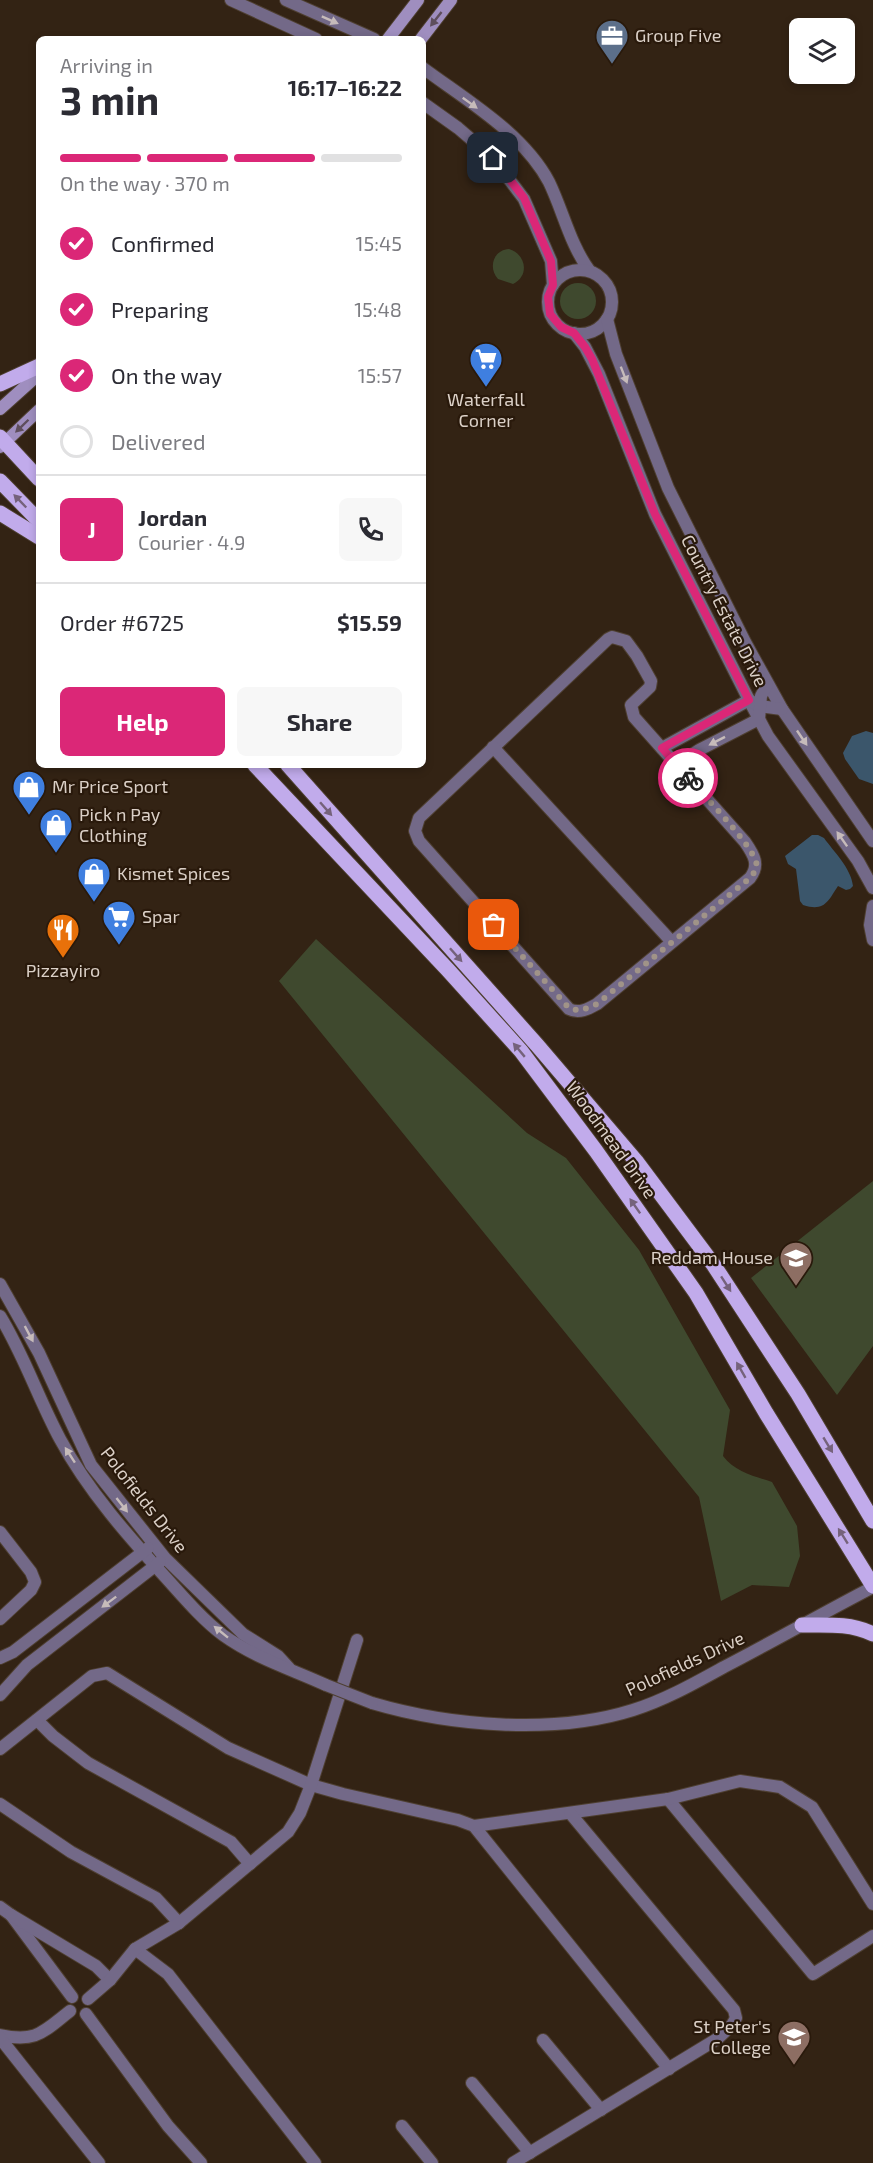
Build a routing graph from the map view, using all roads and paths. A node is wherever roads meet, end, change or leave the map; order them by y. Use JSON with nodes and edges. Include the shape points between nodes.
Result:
{"nodes":[{"id":1,"x":231,"y":0,"type":"edge"},
{"id":2,"x":286,"y":0,"type":"edge"},
{"id":3,"x":418,"y":0,"type":"edge"},
{"id":4,"x":451,"y":0,"type":"edge"},
{"id":5,"x":309,"y":36,"type":"edge"},
{"id":6,"x":367,"y":36,"type":"edge"},
{"id":7,"x":390,"y":36,"type":"edge"},
{"id":8,"x":423,"y":36,"type":"edge"},
{"id":9,"x":426,"y":70,"type":"edge"},
{"id":10,"x":426,"y":105,"type":"edge"},
{"id":11,"x":589,"y":270,"type":"junction"},
{"id":12,"x":553,"y":285,"type":"junction"},
{"id":13,"x":607,"y":319,"type":"junction"},
{"id":14,"x":574,"y":333,"type":"junction"},
{"id":15,"x":36,"y":367,"type":"edge"},
{"id":16,"x":36,"y":377,"type":"edge"},
{"id":17,"x":0,"y":384,"type":"edge"},
{"id":18,"x":0,"y":409,"type":"edge"},
{"id":19,"x":36,"y":413,"type":"edge"},
{"id":20,"x":2,"y":442,"type":"edge"},
{"id":21,"x":36,"y":475,"type":"edge"},
{"id":22,"x":0,"y":481,"type":"edge"},
{"id":23,"x":0,"y":513,"type":"edge"},
{"id":24,"x":36,"y":518,"type":"edge"},
{"id":25,"x":36,"y":535,"type":"edge"},
{"id":26,"x":767,"y":685,"type":"junction"},
{"id":27,"x":756,"y":708,"type":"junction"},
{"id":28,"x":782,"y":709,"type":"junction"},
{"id":29,"x":493,"y":747,"type":"junction"},
{"id":30,"x":662,"y":748,"type":"junction"},
{"id":31,"x":676,"y":765,"type":"junction"},
{"id":32,"x":258,"y":768,"type":"edge"},
{"id":33,"x":291,"y":768,"type":"edge"},
{"id":34,"x":873,"y":841,"type":"edge"},
{"id":35,"x":873,"y":888,"type":"edge"},
{"id":36,"x":873,"y":906,"type":"edge"},
{"id":37,"x":873,"y":939,"type":"edge"},
{"id":38,"x":671,"y":941,"type":"junction"},
{"id":39,"x":0,"y":1284,"type":"edge"},
{"id":40,"x":0,"y":1316,"type":"edge"},
{"id":41,"x":873,"y":1521,"type":"edge"},
{"id":42,"x":0,"y":1532,"type":"edge"},
{"id":43,"x":147,"y":1548,"type":"junction"},
{"id":44,"x":161,"y":1562,"type":"junction"},
{"id":45,"x":873,"y":1587,"type":"edge"},
{"id":46,"x":0,"y":1619,"type":"edge"},
{"id":47,"x":802,"y":1625,"type":"junction"},
{"id":48,"x":873,"y":1634,"type":"edge"},
{"id":49,"x":357,"y":1640,"type":"dead end"},
{"id":50,"x":13,"y":1652,"type":"junction"},
{"id":51,"x":0,"y":1658,"type":"edge"},
{"id":52,"x":27,"y":1665,"type":"junction"},
{"id":53,"x":0,"y":1695,"type":"edge"},
{"id":54,"x":37,"y":1720,"type":"junction"},
{"id":55,"x":0,"y":1749,"type":"edge"},
{"id":56,"x":311,"y":1785,"type":"junction"},
{"id":57,"x":668,"y":1799,"type":"junction"},
{"id":58,"x":0,"y":1804,"type":"edge"},
{"id":59,"x":570,"y":1813,"type":"junction"},
{"id":60,"x":474,"y":1826,"type":"junction"},
{"id":61,"x":250,"y":1864,"type":"junction"},
{"id":62,"x":873,"y":1904,"type":"edge"},
{"id":63,"x":0,"y":1907,"type":"edge"},
{"id":64,"x":11,"y":1915,"type":"junction"},
{"id":65,"x":179,"y":1923,"type":"junction"},
{"id":66,"x":873,"y":1936,"type":"edge"},
{"id":67,"x":135,"y":1949,"type":"junction"},
{"id":68,"x":110,"y":1980,"type":"junction"},
{"id":69,"x":72,"y":1997,"type":"junction"},
{"id":70,"x":88,"y":1999,"type":"junction"},
{"id":71,"x":70,"y":2011,"type":"junction"},
{"id":72,"x":86,"y":2014,"type":"junction"},
{"id":73,"x":0,"y":2036,"type":"edge"},
{"id":74,"x":543,"y":2040,"type":"dead end"},
{"id":75,"x":669,"y":2068,"type":"junction"},
{"id":76,"x":472,"y":2083,"type":"dead end"},
{"id":77,"x":600,"y":2109,"type":"junction"},
{"id":78,"x":402,"y":2126,"type":"dead end"},
{"id":79,"x":530,"y":2153,"type":"junction"},
{"id":80,"x":99,"y":2163,"type":"edge"},
{"id":81,"x":201,"y":2163,"type":"edge"},
{"id":82,"x":315,"y":2163,"type":"edge"},
{"id":83,"x":432,"y":2163,"type":"edge"},
{"id":84,"x":513,"y":2163,"type":"edge"}],
"edges":[{"from":1,"to":5,"type":"street"},
{"from":2,"to":6,"type":"street","one_way":true},
{"from":3,"to":7,"type":"main road"},
{"from":4,"to":8,"type":"main road","one_way":true},
{"from":9,"to":11,"type":"street","one_way":true,"via":[[502,126],[530,156],[548,181]]},
{"from":10,"to":12,"type":"street","via":[[493,158],[524,198],[551,261]]},
{"from":11,"to":12,"type":"street","via":[[568,272]]},
{"from":11,"to":13,"type":"street","via":[[609,286],[613,303]]},
{"from":12,"to":14,"type":"street","via":[[548,297],[550,314],[561,327]]},
{"from":13,"to":14,"type":"street","via":[[593,331]]},
{"from":13,"to":26,"type":"street","name":"Country Estate Drive","one_way":true,"via":[[612,343],[669,488]]},
{"from":14,"to":27,"type":"street","name":"Country Estate Drive","via":[[599,374],[655,514]]},
{"from":15,"to":17,"type":"main road"},
{"from":16,"to":18,"type":"main road"},
{"from":19,"to":20,"type":"main road","one_way":true},
{"from":20,"to":21,"type":"main road"},
{"from":24,"to":22,"type":"main road","one_way":true},
{"from":23,"to":25,"type":"main road"},
{"from":26,"to":27,"type":"street"},
{"from":26,"to":28,"type":"street","name":"Country Estate Drive"},
{"from":27,"to":28,"type":"street"},
{"from":27,"to":30,"type":"street"},
{"from":27,"to":31,"type":"street","one_way":true},
{"from":35,"to":27,"type":"street","name":"Country Estate Drive","one_way":true,"via":[[858,861],[768,736]]},
{"from":28,"to":34,"type":"street","name":"Country Estate Drive","one_way":true},
{"from":29,"to":30,"type":"street","via":[[612,637],[626,641],[648,675],[650,687],[631,705],[631,710]]},
{"from":29,"to":38,"type":"street"},
{"from":29,"to":38,"type":"street","via":[[418,818],[416,836],[569,1008],[580,1011],[597,1004]]},
{"from":30,"to":31,"type":"street"},
{"from":31,"to":38,"type":"street","via":[[745,842],[756,868],[750,878]]},
{"from":45,"to":32,"type":"main road","name":"Woodmead Drive","one_way":true,"via":[[696,1293],[590,1142],[521,1051]]},
{"from":33,"to":41,"type":"main road","name":"Woodmead Drive","one_way":true,"via":[[636,1161],[713,1264],[798,1394]]},
{"from":36,"to":37,"type":"street"},
{"from":39,"to":43,"type":"street","name":"Polofields Drive","one_way":true,"via":[[39,1353],[91,1465]]},
{"from":43,"to":40,"type":"street","name":"Polofields Drive","one_way":true,"via":[[91,1488],[60,1440],[16,1342]]},
{"from":42,"to":46,"type":"street","via":[[34,1581],[31,1590]]},
{"from":43,"to":44,"type":"street","name":"Polofields Drive"},
{"from":43,"to":50,"type":"street"},
{"from":44,"to":47,"type":"street","name":"Polofields Drive","bridge":true,"via":[[188,1602],[223,1635],[273,1664],[408,1714],[483,1724],[558,1724],[633,1710],[707,1677]]},
{"from":44,"to":52,"type":"street","one_way":true},
{"from":45,"to":47,"type":"street","name":"Polofields Drive"},
{"from":47,"to":48,"type":"main road","via":[[843,1624]]},
{"from":49,"to":56,"type":"street"},
{"from":50,"to":51,"type":"street"},
{"from":50,"to":52,"type":"street"},
{"from":52,"to":53,"type":"street"},
{"from":54,"to":55,"type":"street"},
{"from":54,"to":56,"type":"street","via":[[92,1676],[107,1673],[228,1749]]},
{"from":54,"to":61,"type":"street","via":[[88,1763],[231,1842]]},
{"from":56,"to":60,"type":"street"},
{"from":56,"to":61,"type":"street","via":[[294,1825]]},
{"from":57,"to":59,"type":"street"},
{"from":57,"to":62,"type":"street","via":[[740,1781],[780,1787],[812,1807]]},
{"from":57,"to":66,"type":"street","via":[[813,1974]]},
{"from":58,"to":65,"type":"street","via":[[71,1852],[156,1898]]},
{"from":59,"to":60,"type":"street"},
{"from":59,"to":75,"type":"street","via":[[734,2010],[736,2018],[732,2025],[717,2039]]},
{"from":60,"to":75,"type":"street"},
{"from":61,"to":65,"type":"street"},
{"from":63,"to":64,"type":"street"},
{"from":64,"to":68,"type":"street","via":[[96,1966]]},
{"from":64,"to":69,"type":"street"},
{"from":65,"to":67,"type":"street"},
{"from":67,"to":68,"type":"street"},
{"from":67,"to":82,"type":"street","via":[[168,1974]]},
{"from":68,"to":70,"type":"street"},
{"from":69,"to":70,"type":"street","via":[[79,1994]]},
{"from":69,"to":71,"type":"street"},
{"from":70,"to":72,"type":"street","via":[[90,2009]]},
{"from":71,"to":72,"type":"street","via":[[75,2016]]},
{"from":71,"to":73,"type":"street","via":[[33,2037]]},
{"from":72,"to":81,"type":"street","via":[[168,2126]]},
{"from":73,"to":80,"type":"street"},
{"from":74,"to":77,"type":"street"},
{"from":75,"to":77,"type":"street"},
{"from":76,"to":79,"type":"street"},
{"from":77,"to":79,"type":"street"},
{"from":78,"to":83,"type":"street"},
{"from":79,"to":84,"type":"street"}]}
